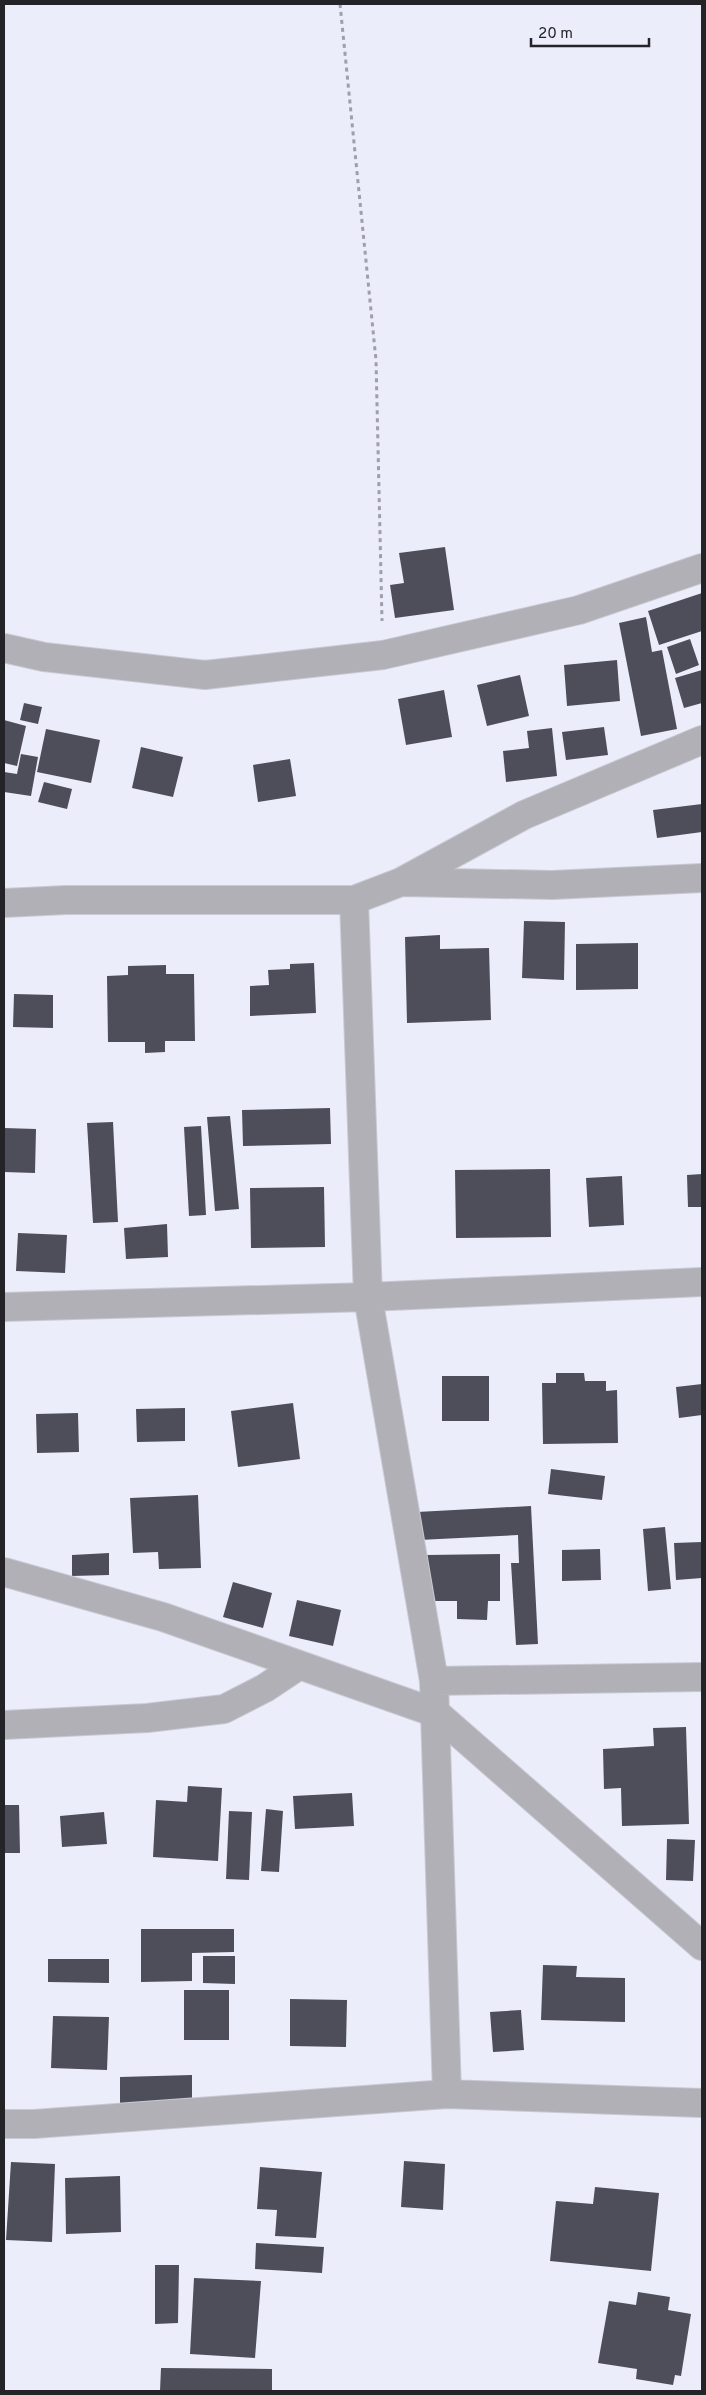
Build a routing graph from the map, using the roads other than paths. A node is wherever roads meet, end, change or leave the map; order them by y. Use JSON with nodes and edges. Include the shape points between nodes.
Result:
{"nodes":[{"id":1,"x":702,"y":568,"type":"edge"},
{"id":2,"x":4,"y":648,"type":"edge"},
{"id":3,"x":702,"y":740,"type":"edge"},
{"id":4,"x":702,"y":878,"type":"edge"},
{"id":5,"x":401,"y":882,"type":"junction"},
{"id":6,"x":354,"y":900,"type":"junction"},
{"id":7,"x":4,"y":902,"type":"edge"},
{"id":8,"x":702,"y":1282,"type":"edge"},
{"id":9,"x":368,"y":1296,"type":"junction"},
{"id":10,"x":4,"y":1307,"type":"edge"},
{"id":11,"x":4,"y":1572,"type":"edge"},
{"id":12,"x":298,"y":1666,"type":"junction"},
{"id":13,"x":702,"y":1677,"type":"edge"},
{"id":14,"x":434,"y":1680,"type":"junction"},
{"id":15,"x":436,"y":1713,"type":"junction"},
{"id":16,"x":4,"y":1725,"type":"edge"},
{"id":17,"x":702,"y":1946,"type":"edge"},
{"id":18,"x":447,"y":2094,"type":"junction"},
{"id":19,"x":702,"y":2103,"type":"edge"},
{"id":20,"x":4,"y":2124,"type":"edge"}],
"edges":[{"from":1,"to":2,"type":"street","via":[[579,610],[383,655],[205,675],[44,657]]},
{"from":3,"to":5,"type":"street","via":[[524,815]]},
{"from":4,"to":5,"type":"street","via":[[552,885]]},
{"from":5,"to":6,"type":"street"},
{"from":6,"to":7,"type":"street"},
{"from":6,"to":9,"type":"street"},
{"from":8,"to":9,"type":"street"},
{"from":9,"to":10,"type":"street"},
{"from":9,"to":14,"type":"street"},
{"from":11,"to":12,"type":"street","via":[[163,1617]]},
{"from":12,"to":15,"type":"street"},
{"from":12,"to":16,"type":"street","via":[[224,1709],[147,1718]]},
{"from":13,"to":14,"type":"street"},
{"from":14,"to":15,"type":"street"},
{"from":15,"to":17,"type":"street"},
{"from":15,"to":18,"type":"street"},
{"from":18,"to":19,"type":"street"},
{"from":18,"to":20,"type":"street"}]}
